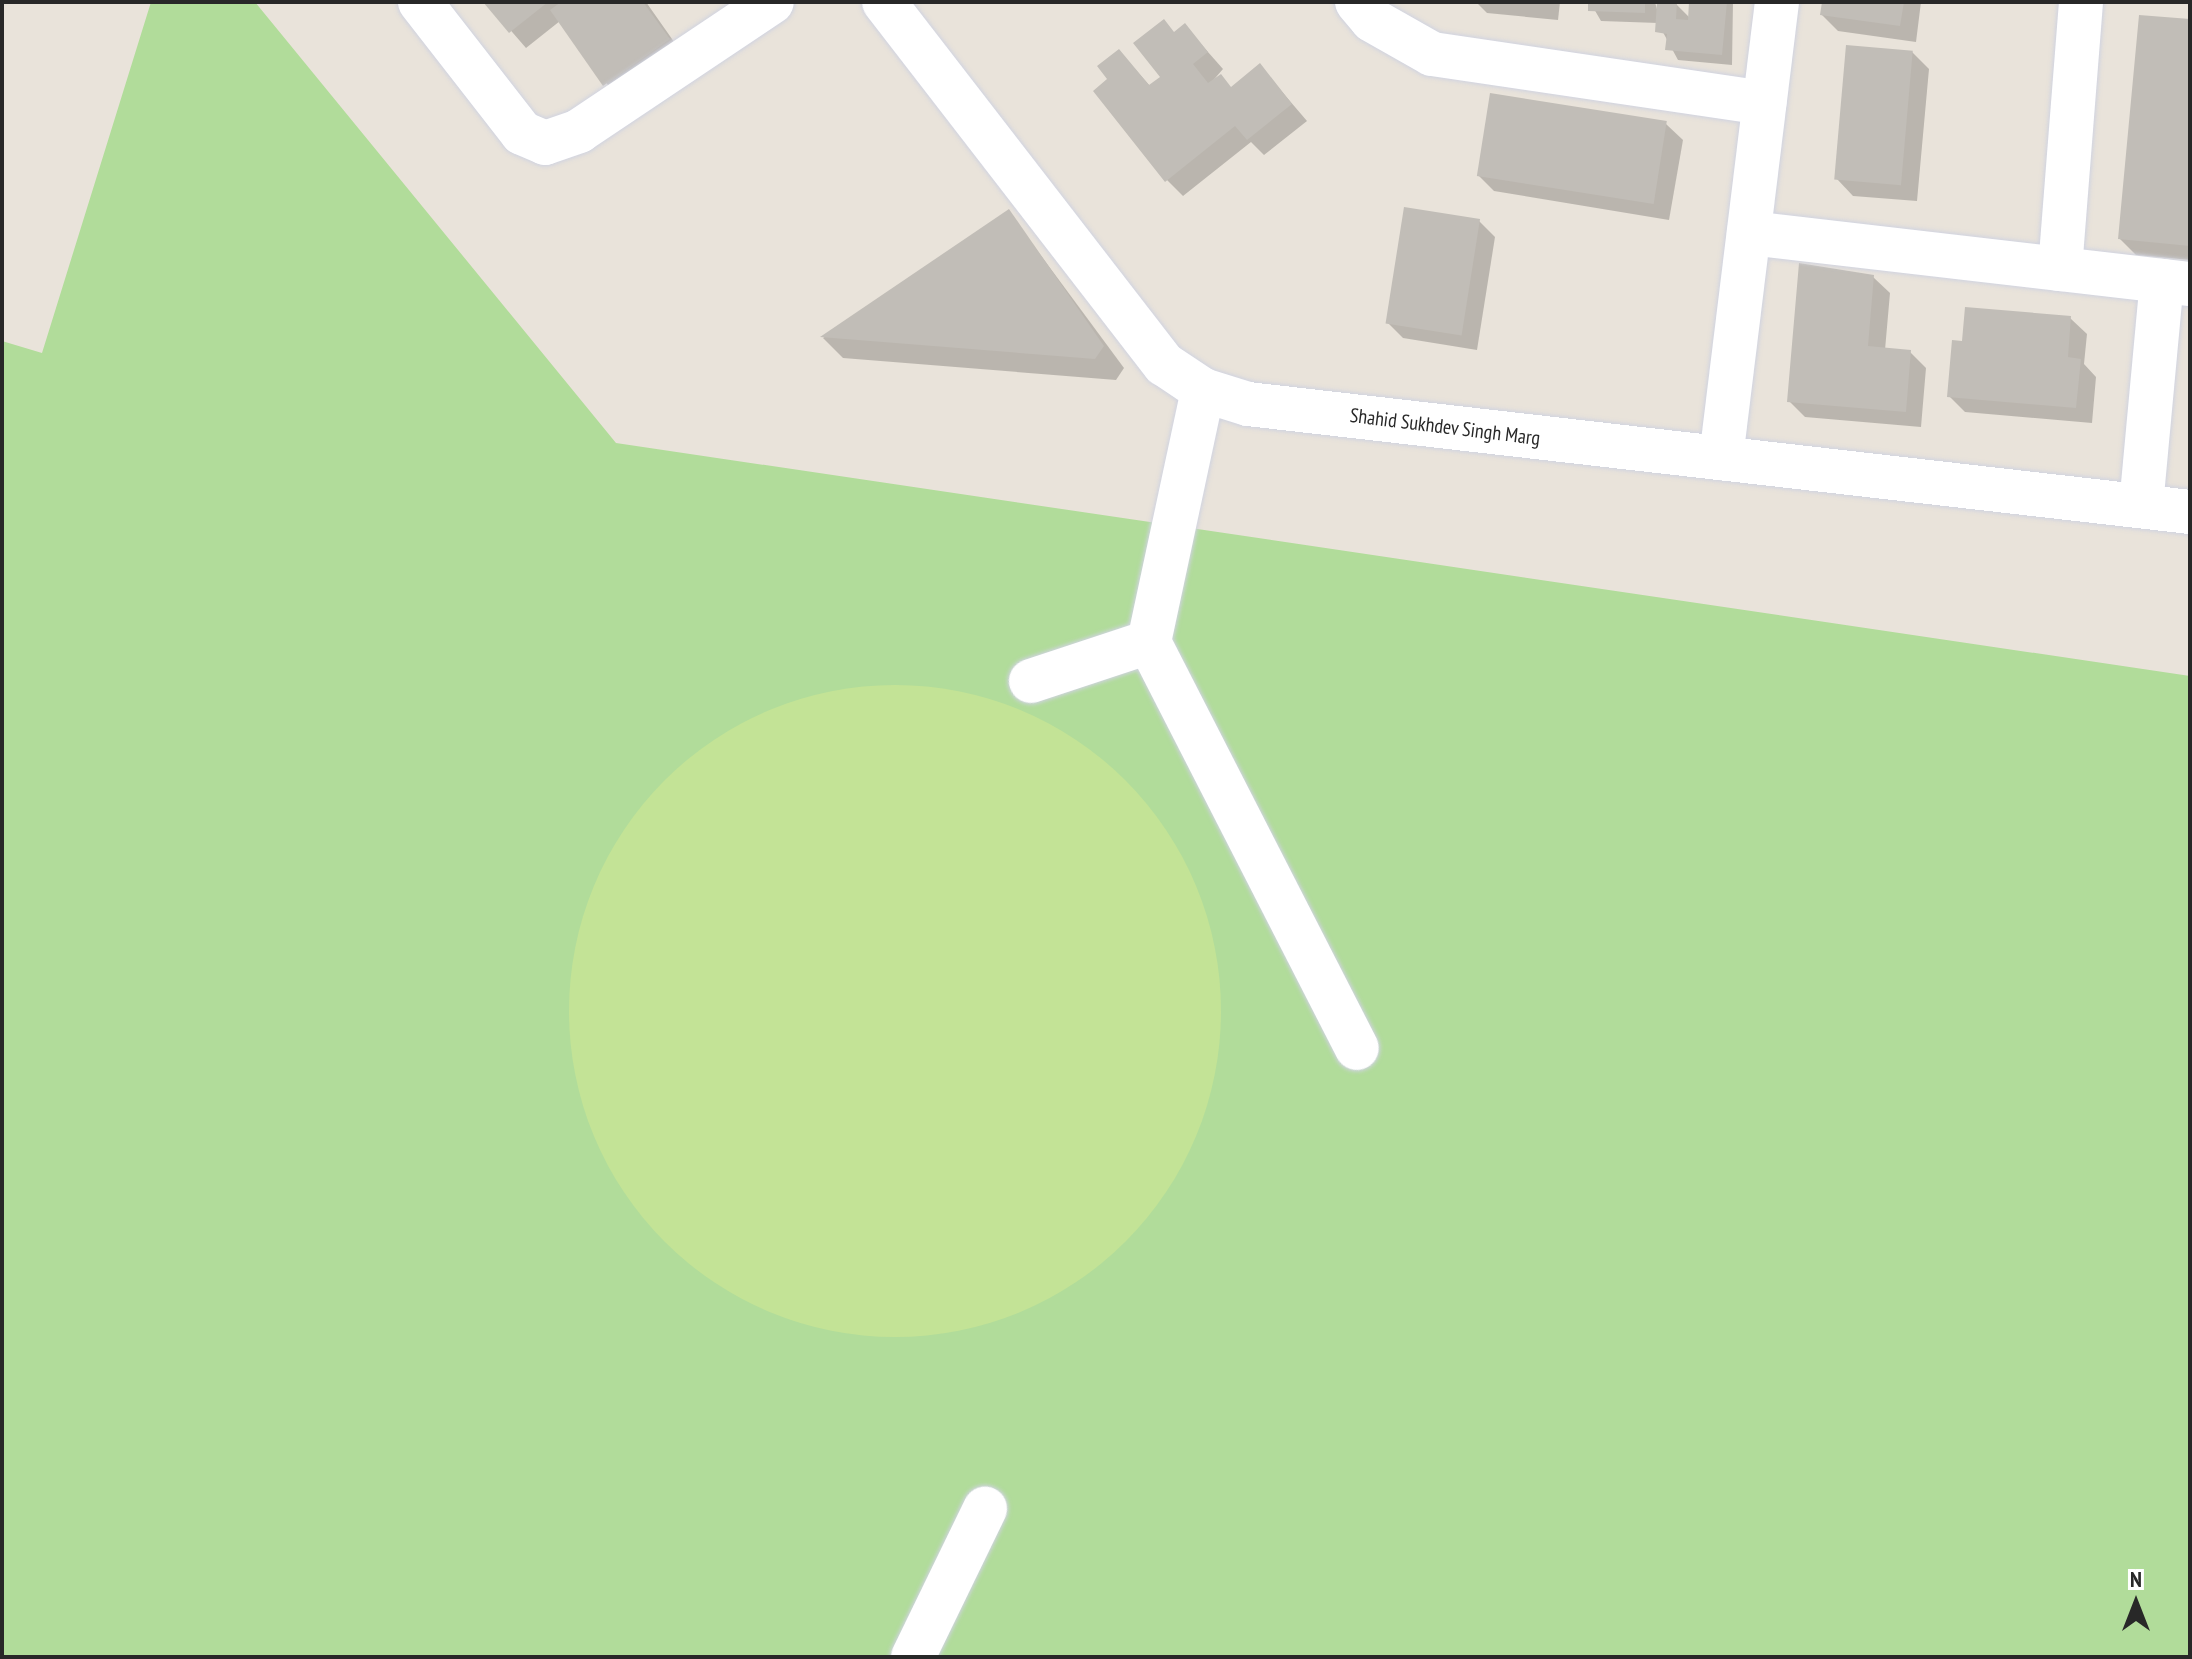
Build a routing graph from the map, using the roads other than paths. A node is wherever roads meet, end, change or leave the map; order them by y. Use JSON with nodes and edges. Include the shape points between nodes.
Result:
{"nodes":[{"id":1,"x":420,"y":2,"type":"edge"},
{"id":2,"x":772,"y":2,"type":"edge"},
{"id":3,"x":884,"y":2,"type":"edge"},
{"id":4,"x":1357,"y":2,"type":"edge"},
{"id":5,"x":1777,"y":2,"type":"edge"},
{"id":6,"x":2081,"y":2,"type":"edge"},
{"id":7,"x":1764,"y":103,"type":"junction"},
{"id":8,"x":1749,"y":233,"type":"junction"},
{"id":9,"x":2060,"y":269,"type":"junction"},
{"id":10,"x":2176,"y":282,"type":"edge"},
{"id":11,"x":1203,"y":390,"type":"junction"},
{"id":12,"x":1721,"y":458,"type":"junction"},
{"id":13,"x":2141,"y":506,"type":"junction"},
{"id":14,"x":2190,"y":512,"type":"edge"},
{"id":15,"x":1149,"y":642,"type":"junction"},
{"id":16,"x":1031,"y":681,"type":"dead end"},
{"id":17,"x":1357,"y":1048,"type":"dead end"},
{"id":18,"x":985,"y":1509,"type":"dead end"},
{"id":19,"x":913,"y":1657,"type":"edge"}],
"edges":[{"from":1,"to":2,"type":"street","via":[[522,133],[545,143],[579,131]]},
{"from":3,"to":11,"type":"street","name":"Shahid Sukhdev Singh Marg","via":[[1164,364]]},
{"from":4,"to":7,"type":"street","via":[[1372,20],[1432,54]]},
{"from":5,"to":7,"type":"street"},
{"from":6,"to":9,"type":"street"},
{"from":7,"to":8,"type":"street"},
{"from":8,"to":9,"type":"street"},
{"from":8,"to":12,"type":"street"},
{"from":9,"to":10,"type":"street"},
{"from":10,"to":13,"type":"street"},
{"from":11,"to":12,"type":"street","name":"Shahid Sukhdev Singh Marg","via":[[1248,404]]},
{"from":11,"to":15,"type":"street"},
{"from":12,"to":13,"type":"street","name":"Shahid Sukhdev Singh Marg"},
{"from":13,"to":14,"type":"street","name":"Shahid Sukhdev Singh Marg"},
{"from":15,"to":16,"type":"street"},
{"from":15,"to":17,"type":"street"},
{"from":18,"to":19,"type":"street"}]}
